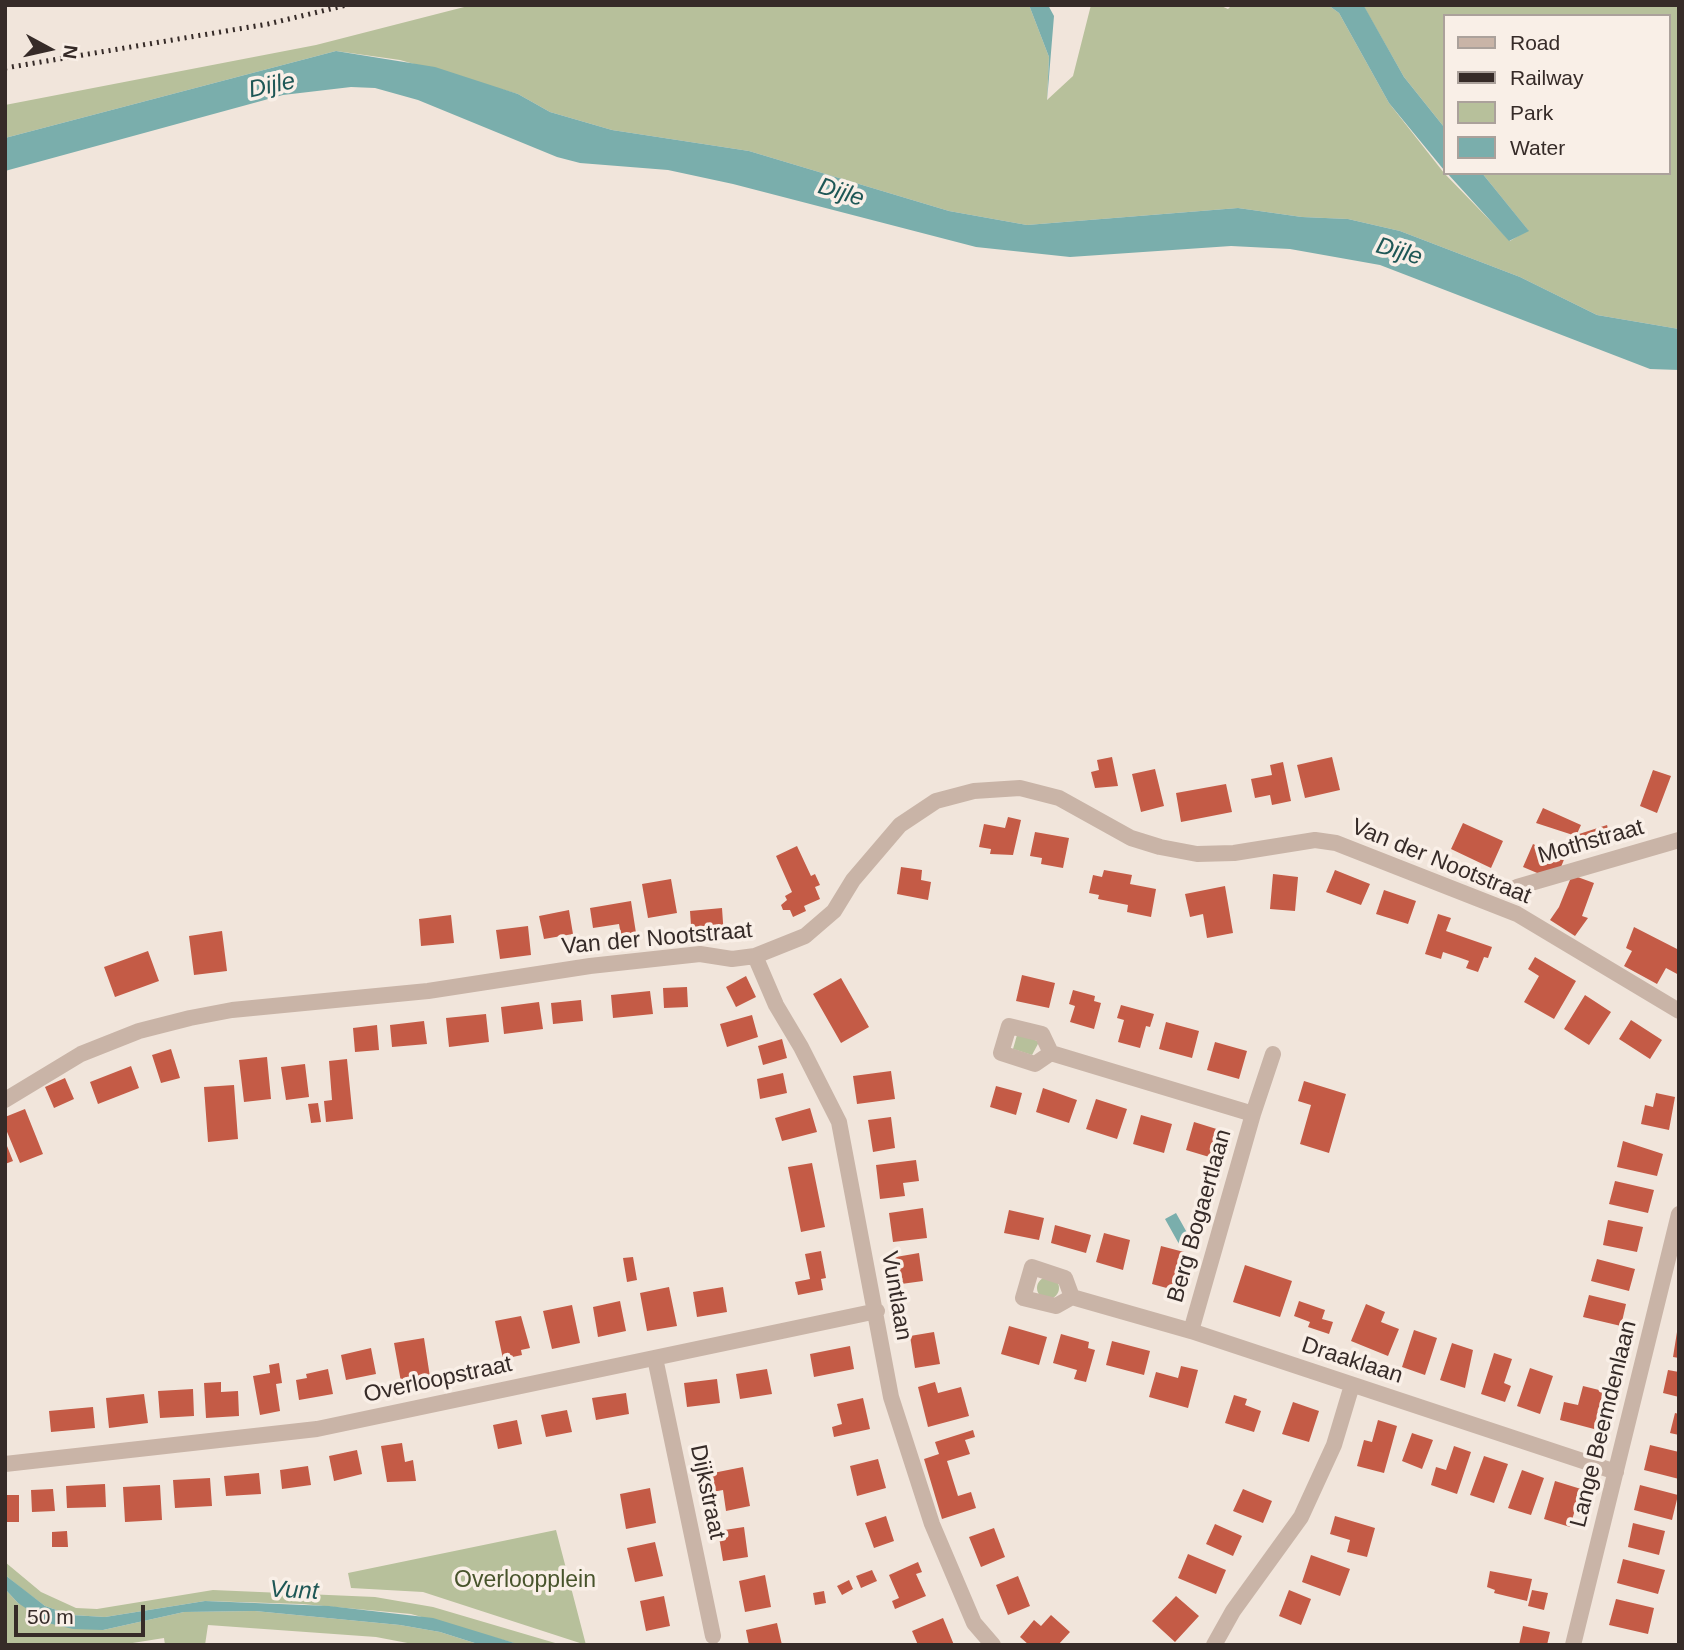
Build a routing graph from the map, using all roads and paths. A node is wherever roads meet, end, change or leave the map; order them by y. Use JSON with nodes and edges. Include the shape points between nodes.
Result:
{"nodes":[{"id":1,"x":1679,"y":840,"type":"edge"},
{"id":2,"x":1517,"y":887,"type":"dead end"},
{"id":3,"x":755,"y":957,"type":"junction"},
{"id":4,"x":1679,"y":1011,"type":"edge"},
{"id":5,"x":1051,"y":1053,"type":"dead end"},
{"id":6,"x":1273,"y":1054,"type":"dead end"},
{"id":7,"x":5,"y":1100,"type":"edge"},
{"id":8,"x":1253,"y":1114,"type":"junction"},
{"id":9,"x":1679,"y":1214,"type":"edge"},
{"id":10,"x":1072,"y":1297,"type":"dead end"},
{"id":11,"x":877,"y":1311,"type":"junction"},
{"id":12,"x":1191,"y":1331,"type":"junction"},
{"id":13,"x":655,"y":1358,"type":"junction"},
{"id":14,"x":1352,"y":1385,"type":"junction"},
{"id":15,"x":5,"y":1464,"type":"edge"},
{"id":16,"x":1616,"y":1472,"type":"junction"},
{"id":17,"x":713,"y":1636,"type":"dead end"},
{"id":18,"x":993,"y":1645,"type":"edge"},
{"id":19,"x":1214,"y":1645,"type":"edge"},
{"id":20,"x":1573,"y":1645,"type":"edge"}],
"edges":[{"from":1,"to":2,"type":"street","name":"Mothstraat"},
{"from":3,"to":4,"type":"street","name":"Van der Nootstraat","via":[[804,936],[834,911],[853,880],[900,825],[936,801],[974,791],[1020,788],[1059,798],[1131,838],[1160,847],[1234,853],[1315,841],[1336,843],[1517,914]]},
{"from":3,"to":7,"type":"street","name":"Van der Nootstraat","via":[[700,954],[190,1018],[139,1031],[81,1054]]},
{"from":3,"to":11,"type":"street","name":"Vuntlaan","via":[[839,1122]]},
{"from":5,"to":8,"type":"street","name":"Berg Bogaertlaan"},
{"from":6,"to":8,"type":"street","name":"Berg Bogaertlaan"},
{"from":8,"to":12,"type":"street","name":"Berg Bogaertlaan"},
{"from":9,"to":16,"type":"street","name":"Lange Beemdenlaan"},
{"from":10,"to":12,"type":"street","name":"Draaklaan"},
{"from":11,"to":13,"type":"street","name":"Overloopstraat"},
{"from":11,"to":18,"type":"street","name":"Vuntlaan","via":[[891,1397],[932,1524],[974,1623]]},
{"from":12,"to":14,"type":"street","name":"Draaklaan"},
{"from":13,"to":15,"type":"street","name":"Overloopstraat","via":[[317,1429]]},
{"from":13,"to":17,"type":"street","name":"Dijkstraat"},
{"from":14,"to":16,"type":"street","name":"Draaklaan"},
{"from":14,"to":19,"type":"street","via":[[1334,1445],[1301,1517]]},
{"from":16,"to":20,"type":"street","name":"Lange Beemdenlaan"}]}
